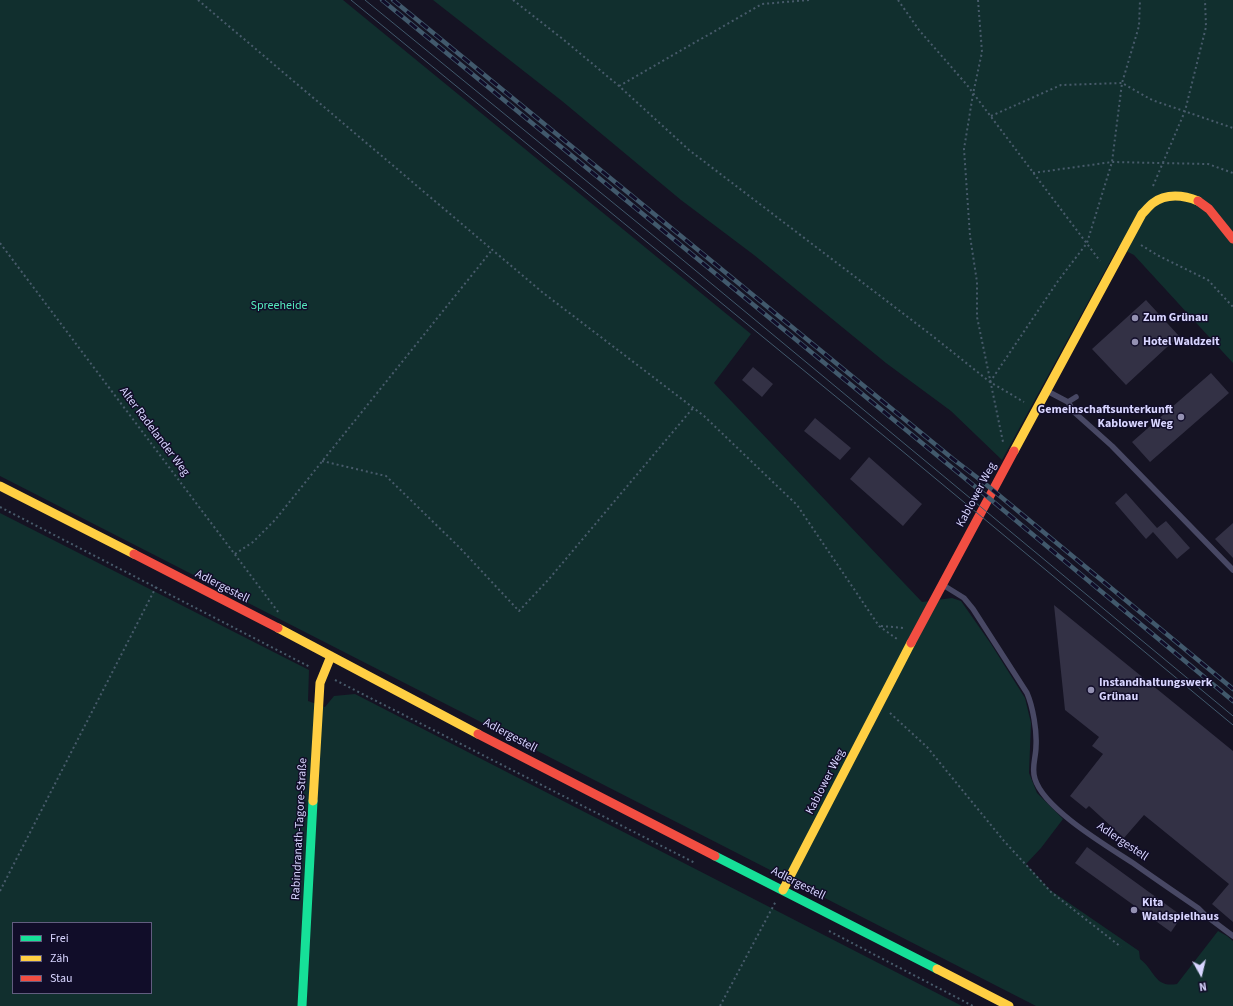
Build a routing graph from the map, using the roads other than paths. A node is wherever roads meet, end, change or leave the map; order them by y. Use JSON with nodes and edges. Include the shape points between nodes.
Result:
{"nodes":[{"id":1,"x":1233,"y":238,"type":"edge"},
{"id":2,"x":1047,"y":391,"type":"junction"},
{"id":3,"x":1076,"y":397,"type":"dead end"},
{"id":4,"x":1068,"y":402,"type":"junction"},
{"id":5,"x":0,"y":486,"type":"edge"},
{"id":6,"x":1233,"y":570,"type":"edge"},
{"id":7,"x":943,"y":585,"type":"junction"},
{"id":8,"x":331,"y":656,"type":"junction"},
{"id":9,"x":783,"y":890,"type":"junction"},
{"id":10,"x":1233,"y":936,"type":"edge"},
{"id":11,"x":302,"y":1006,"type":"edge"},
{"id":12,"x":1009,"y":1006,"type":"edge"}],
"edges":[{"from":1,"to":2,"type":"street","name":"Kablower Weg","via":[[1204,205],[1193,198],[1170,196],[1156,200],[1142,214]]},
{"from":2,"to":4,"type":"lane"},
{"from":2,"to":7,"type":"street","name":"Kablower Weg"},
{"from":3,"to":4,"type":"lane"},
{"from":4,"to":6,"type":"lane","via":[[1074,412],[1112,446]]},
{"from":5,"to":8,"type":"street","name":"Adlergestell"},
{"from":7,"to":9,"type":"street","name":"Kablower Weg"},
{"from":7,"to":10,"type":"lane","name":"Adlergestell","via":[[964,598],[973,609],[1027,693],[1032,707],[1036,747],[1034,778],[1048,800],[1080,828],[1198,908]]},
{"from":8,"to":9,"type":"street","name":"Adlergestell"},
{"from":8,"to":11,"type":"street","name":"Rabindranath-Tagore-Straße","via":[[323,673],[320,691]]},
{"from":9,"to":12,"type":"street","name":"Adlergestell"}]}
